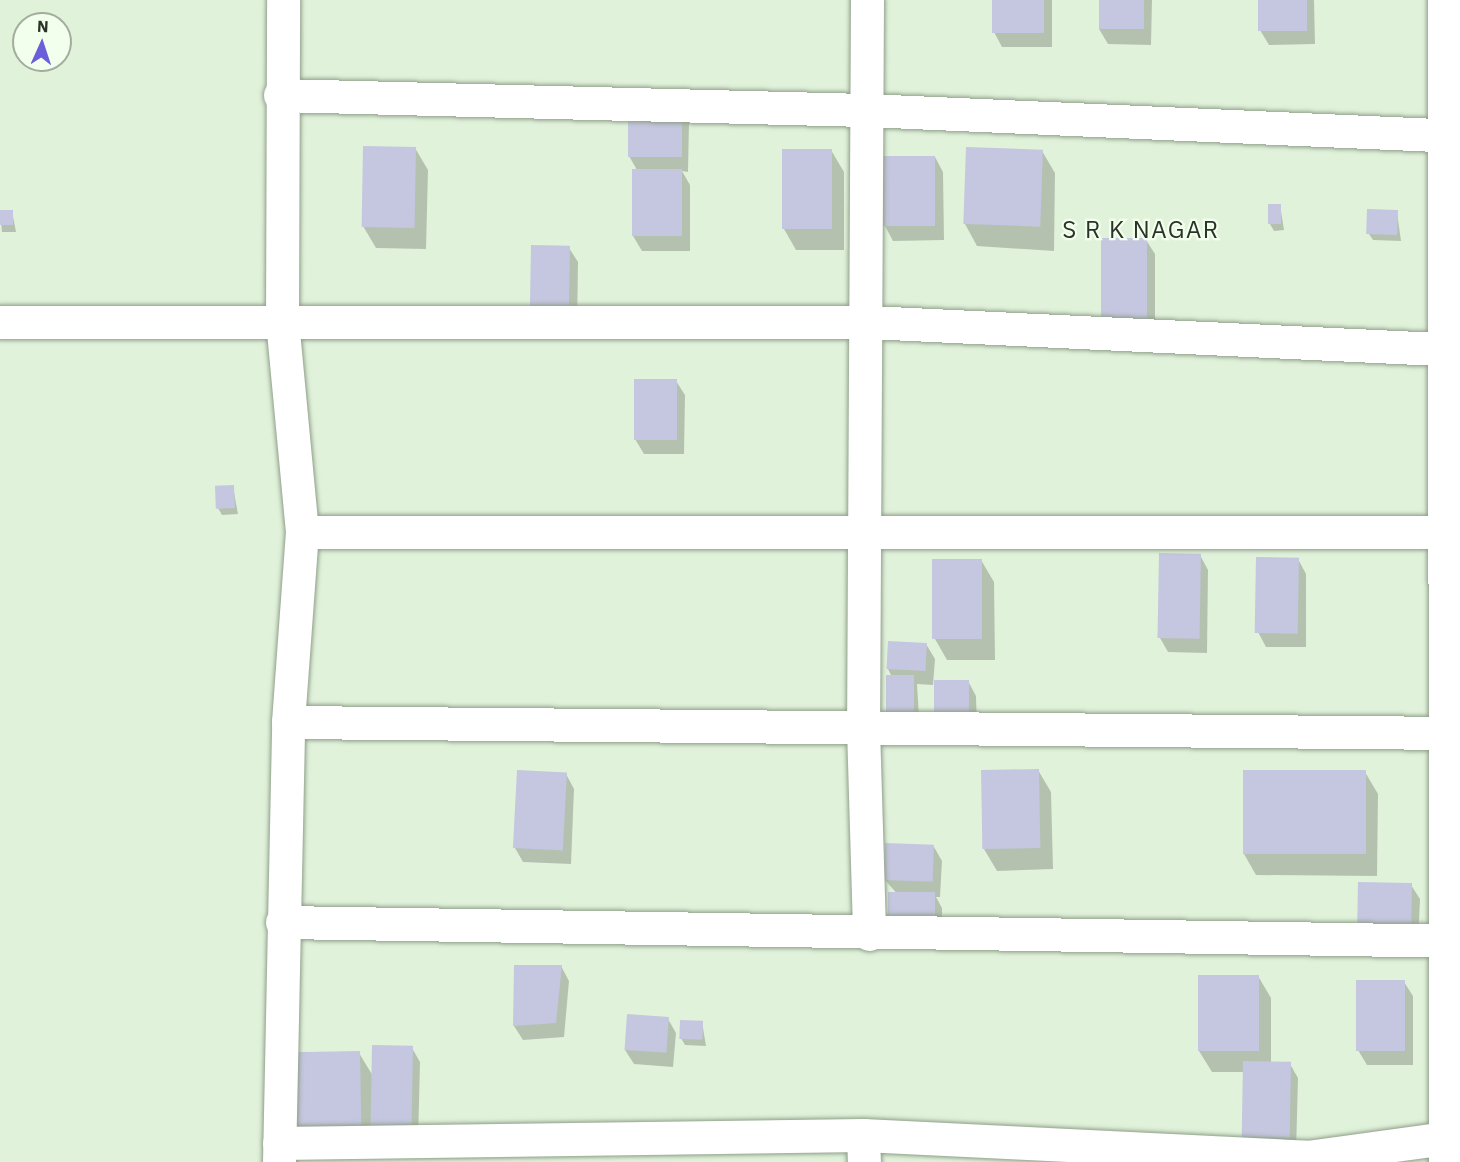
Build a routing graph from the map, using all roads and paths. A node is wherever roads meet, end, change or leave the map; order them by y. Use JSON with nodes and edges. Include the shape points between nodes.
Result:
{"nodes":[{"id":1,"x":283,"y":0,"type":"edge"},
{"id":2,"x":867,"y":0,"type":"edge"},
{"id":3,"x":1444,"y":0,"type":"edge"},
{"id":4,"x":280,"y":95,"type":"junction"},
{"id":5,"x":866,"y":110,"type":"junction"},
{"id":6,"x":1453,"y":136,"type":"edge"},
{"id":7,"x":0,"y":322,"type":"edge"},
{"id":8,"x":282,"y":322,"type":"junction"},
{"id":9,"x":868,"y":322,"type":"junction"},
{"id":10,"x":1453,"y":350,"type":"edge"},
{"id":11,"x":302,"y":532,"type":"junction"},
{"id":12,"x":1451,"y":532,"type":"edge"},
{"id":13,"x":865,"y":533,"type":"junction"},
{"id":14,"x":288,"y":722,"type":"junction"},
{"id":15,"x":862,"y":728,"type":"junction"},
{"id":16,"x":1451,"y":732,"type":"edge"},
{"id":17,"x":282,"y":922,"type":"junction"},
{"id":18,"x":869,"y":934,"type":"junction"},
{"id":19,"x":1454,"y":941,"type":"edge"},
{"id":20,"x":1450,"y":1144,"type":"edge"},
{"id":21,"x":863,"y":1148,"type":"edge"},
{"id":22,"x":279,"y":1152,"type":"edge"}],
"edges":[{"from":1,"to":4,"type":"street"},
{"from":2,"to":5,"type":"street"},
{"from":3,"to":6,"type":"street"},
{"from":4,"to":5,"type":"street"},
{"from":4,"to":8,"type":"street"},
{"from":5,"to":6,"type":"street"},
{"from":5,"to":9,"type":"street"},
{"from":6,"to":10,"type":"street"},
{"from":7,"to":8,"type":"street"},
{"from":8,"to":9,"type":"street"},
{"from":8,"to":11,"type":"street"},
{"from":9,"to":10,"type":"street"},
{"from":9,"to":13,"type":"street"},
{"from":10,"to":12,"type":"street"},
{"from":11,"to":13,"type":"street"},
{"from":11,"to":14,"type":"street"},
{"from":12,"to":13,"type":"street"},
{"from":12,"to":16,"type":"street"},
{"from":13,"to":15,"type":"street"},
{"from":14,"to":15,"type":"street"},
{"from":14,"to":17,"type":"street"},
{"from":15,"to":16,"type":"street"},
{"from":15,"to":18,"type":"street"},
{"from":16,"to":19,"type":"street"},
{"from":17,"to":18,"type":"street"},
{"from":17,"to":22,"type":"street"},
{"from":18,"to":19,"type":"street"},
{"from":19,"to":20,"type":"street"},
{"from":20,"to":21,"type":"street","via":[[1307,1156]]},
{"from":21,"to":22,"type":"street"}]}
